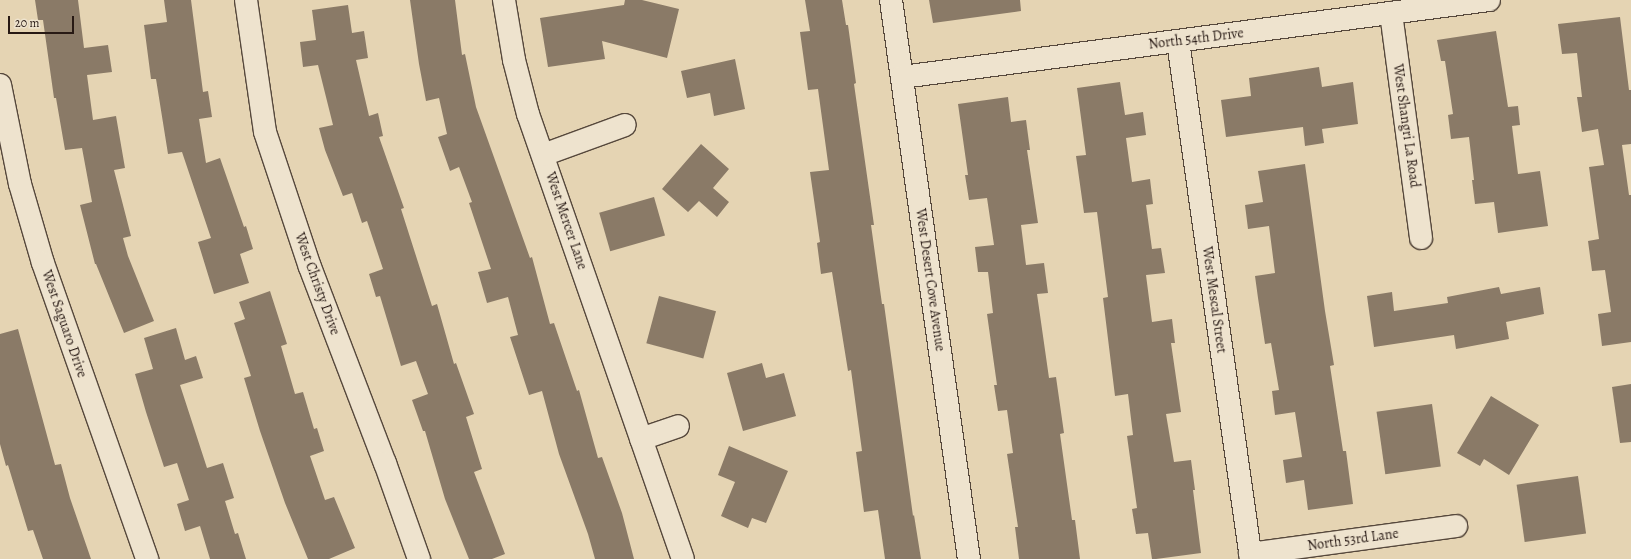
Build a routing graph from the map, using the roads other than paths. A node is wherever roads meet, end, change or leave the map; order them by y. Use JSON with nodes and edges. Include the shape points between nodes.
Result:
{"nodes":[{"id":1,"x":246,"y":0,"type":"edge"},
{"id":2,"x":504,"y":0,"type":"edge"},
{"id":3,"x":891,"y":0,"type":"edge"},
{"id":4,"x":1490,"y":0,"type":"edge"},
{"id":5,"x":1391,"y":13,"type":"junction"},
{"id":6,"x":1178,"y":41,"type":"junction"},
{"id":7,"x":902,"y":77,"type":"junction"},
{"id":8,"x":0,"y":85,"type":"edge"},
{"id":9,"x":625,"y":125,"type":"dead end"},
{"id":10,"x":543,"y":155,"type":"junction"},
{"id":11,"x":1421,"y":238,"type":"dead end"},
{"id":12,"x":678,"y":426,"type":"dead end"},
{"id":13,"x":641,"y":439,"type":"junction"},
{"id":14,"x":1456,"y":526,"type":"dead end"},
{"id":15,"x":1250,"y":556,"type":"edge"},
{"id":16,"x":147,"y":559,"type":"edge"},
{"id":17,"x":419,"y":559,"type":"edge"},
{"id":18,"x":683,"y":559,"type":"edge"},
{"id":19,"x":969,"y":559,"type":"edge"}],
"edges":[{"from":1,"to":17,"type":"street","name":"West Christy Drive","via":[[265,132],[310,267]]},
{"from":2,"to":10,"type":"street","name":"West Mercer Lane","via":[[514,60],[528,114]]},
{"from":3,"to":7,"type":"street","name":"West Desert Cove Avenue"},
{"from":4,"to":5,"type":"street","name":"North 54th Drive"},
{"from":5,"to":6,"type":"street","name":"North 54th Drive"},
{"from":5,"to":11,"type":"street","name":"West Shangri La Road"},
{"from":6,"to":7,"type":"street","name":"North 54th Drive"},
{"from":6,"to":15,"type":"street","name":"West Mescal Street"},
{"from":7,"to":19,"type":"street","name":"West Desert Cove Avenue"},
{"from":8,"to":16,"type":"street","name":"West Saguaro Drive","via":[[20,184],[43,263]]},
{"from":9,"to":10,"type":"street"},
{"from":10,"to":13,"type":"street","name":"West Mercer Lane"},
{"from":12,"to":13,"type":"street"},
{"from":13,"to":18,"type":"street","name":"West Mercer Lane"},
{"from":14,"to":15,"type":"street","name":"North 53rd Lane"}]}
